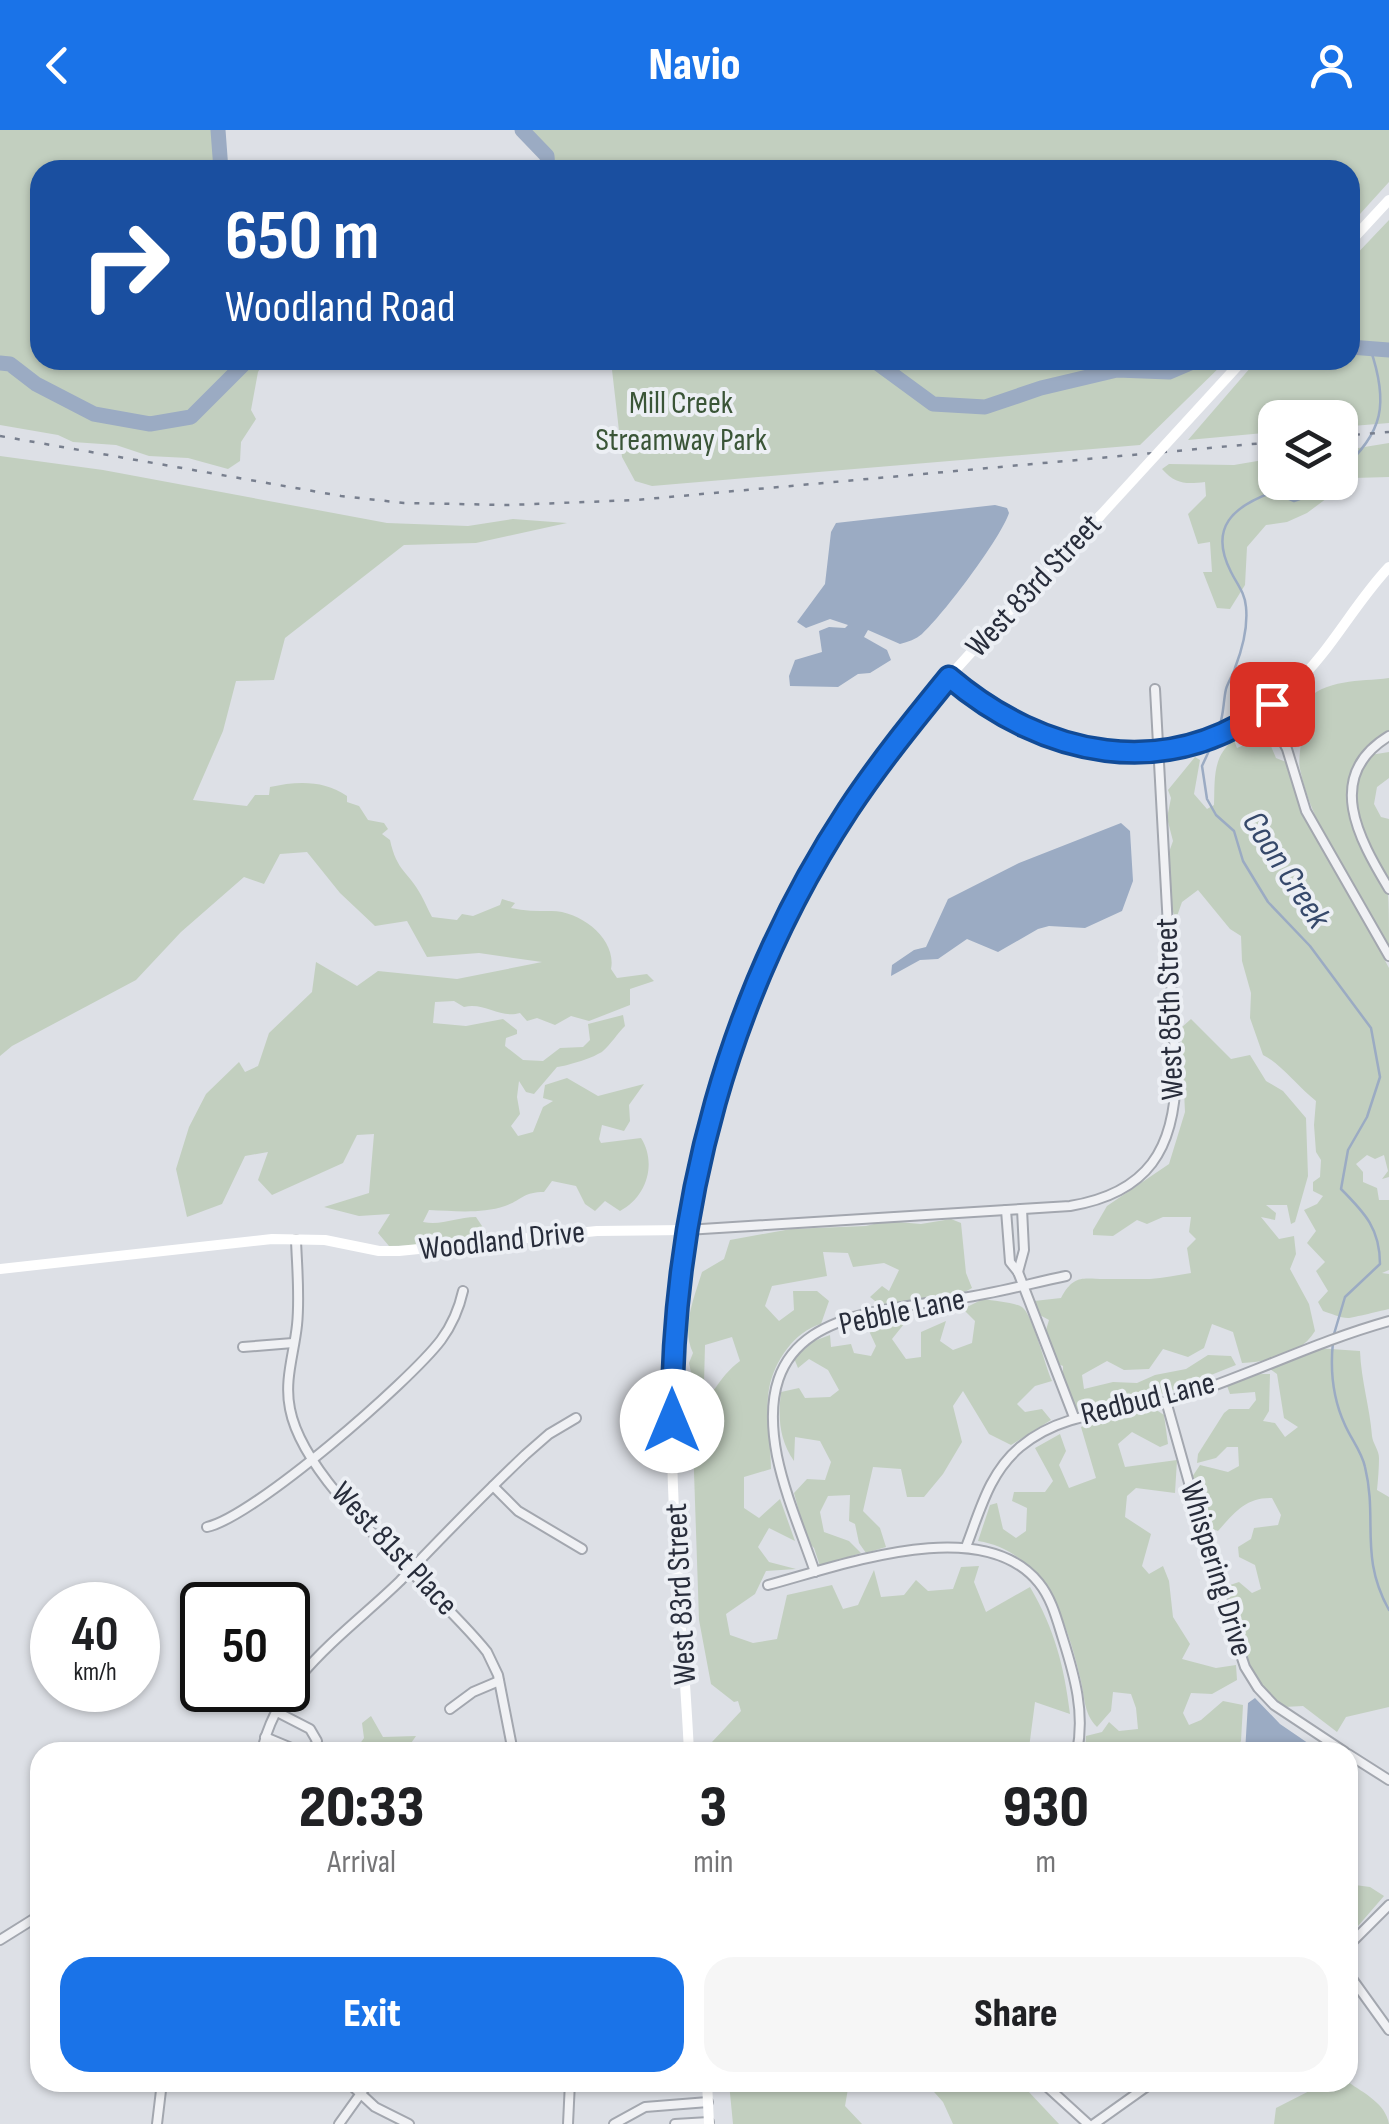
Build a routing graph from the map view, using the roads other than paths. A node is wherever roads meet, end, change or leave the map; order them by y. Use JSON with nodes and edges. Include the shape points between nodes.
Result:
{"nodes":[{"id":1,"x":1389,"y":200,"type":"edge"},
{"id":2,"x":1360,"y":231,"type":"edge"},
{"id":3,"x":1234,"y":370,"type":"edge"},
{"id":4,"x":1389,"y":568,"type":"edge"},
{"id":5,"x":949,"y":677,"type":"junction"},
{"id":6,"x":1154,"y":690,"type":"dead end"},
{"id":7,"x":1266,"y":709,"type":"junction"},
{"id":8,"x":1389,"y":736,"type":"edge"},
{"id":9,"x":1157,"y":750,"type":"junction"},
{"id":10,"x":1389,"y":889,"type":"edge"},
{"id":11,"x":1389,"y":956,"type":"edge"},
{"id":12,"x":1022,"y":1209,"type":"junction"},
{"id":13,"x":1006,"y":1210,"type":"junction"},
{"id":14,"x":686,"y":1230,"type":"junction"},
{"id":15,"x":296,"y":1240,"type":"junction"},
{"id":16,"x":0,"y":1268,"type":"edge"},
{"id":17,"x":1018,"y":1272,"type":"junction"},
{"id":18,"x":1066,"y":1276,"type":"dead end"},
{"id":19,"x":1023,"y":1285,"type":"junction"},
{"id":20,"x":463,"y":1291,"type":"dead end"},
{"id":21,"x":1389,"y":1321,"type":"edge"},
{"id":22,"x":294,"y":1344,"type":"junction"},
{"id":23,"x":244,"y":1346,"type":"dead end"},
{"id":24,"x":1166,"y":1401,"type":"junction"},
{"id":25,"x":1074,"y":1417,"type":"junction"},
{"id":26,"x":576,"y":1418,"type":"dead end"},
{"id":27,"x":312,"y":1458,"type":"junction"},
{"id":28,"x":492,"y":1486,"type":"junction"},
{"id":29,"x":207,"y":1527,"type":"dead end"},
{"id":30,"x":966,"y":1547,"type":"junction"},
{"id":31,"x":582,"y":1550,"type":"dead end"},
{"id":32,"x":410,"y":1570,"type":"junction"},
{"id":33,"x":815,"y":1572,"type":"junction"},
{"id":34,"x":768,"y":1585,"type":"dead end"},
{"id":35,"x":310,"y":1667,"type":"edge"},
{"id":36,"x":499,"y":1681,"type":"junction"},
{"id":37,"x":450,"y":1709,"type":"dead end"},
{"id":38,"x":277,"y":1712,"type":"joint"},
{"id":39,"x":264,"y":1737,"type":"junction"},
{"id":40,"x":263,"y":1742,"type":"edge"},
{"id":41,"x":276,"y":1742,"type":"edge"},
{"id":42,"x":317,"y":1742,"type":"edge"},
{"id":43,"x":511,"y":1742,"type":"edge"},
{"id":44,"x":688,"y":1742,"type":"edge"},
{"id":45,"x":1078,"y":1742,"type":"edge"},
{"id":46,"x":1330,"y":1742,"type":"edge"},
{"id":47,"x":1358,"y":1761,"type":"edge"},
{"id":48,"x":1389,"y":1780,"type":"edge"},
{"id":49,"x":1389,"y":1905,"type":"edge"},
{"id":50,"x":30,"y":1921,"type":"edge"},
{"id":51,"x":1358,"y":1936,"type":"edge"},
{"id":52,"x":0,"y":1940,"type":"edge"},
{"id":53,"x":1358,"y":1987,"type":"edge"},
{"id":54,"x":1389,"y":2030,"type":"edge"},
{"id":55,"x":161,"y":2092,"type":"edge"},
{"id":56,"x":570,"y":2092,"type":"edge"},
{"id":57,"x":708,"y":2092,"type":"edge"},
{"id":58,"x":1054,"y":2092,"type":"edge"},
{"id":59,"x":1138,"y":2092,"type":"edge"},
{"id":60,"x":360,"y":2094,"type":"joint"},
{"id":61,"x":708,"y":2102,"type":"junction"},
{"id":62,"x":709,"y":2123,"type":"edge"},
{"id":63,"x":157,"y":2124,"type":"edge"},
{"id":64,"x":340,"y":2124,"type":"edge"},
{"id":65,"x":408,"y":2124,"type":"edge"},
{"id":66,"x":568,"y":2124,"type":"edge"},
{"id":67,"x":614,"y":2124,"type":"edge"},
{"id":68,"x":675,"y":2124,"type":"edge"},
{"id":69,"x":1091,"y":2124,"type":"edge"}],
"edges":[{"from":1,"to":2,"type":"main road"},
{"from":3,"to":5,"type":"main road","name":"West 83rd Street","bridge":true},
{"from":4,"to":7,"type":"main road","via":[[1307,672]]},
{"from":5,"to":9,"type":"main road","via":[[991,710],[1041,736],[1092,750]]},
{"from":5,"to":14,"type":"main road","name":"West 83rd Street","via":[[848,809],[775,941],[716,1096]]},
{"from":6,"to":9,"type":"street","name":"West 85th Street"},
{"from":7,"to":9,"type":"main road","via":[[1190,744]]},
{"from":7,"to":11,"type":"street","via":[[1288,749],[1306,810]]},
{"from":8,"to":10,"type":"street","via":[[1362,762],[1352,803],[1361,840]]},
{"from":9,"to":12,"type":"street","name":"West 85th Street","via":[[1176,1074],[1169,1135],[1151,1165],[1122,1189],[1089,1203]]},
{"from":12,"to":13,"type":"street","name":"West 85th Street"},
{"from":12,"to":17,"type":"street"},
{"from":13,"to":14,"type":"street","name":"Woodland Drive"},
{"from":13,"to":17,"type":"street","via":[[1010,1262]]},
{"from":14,"to":15,"type":"main road","name":"Woodland Drive","via":[[597,1231],[399,1251]]},
{"from":14,"to":44,"type":"main road","name":"West 83rd Street","via":[[672,1421]]},
{"from":15,"to":16,"type":"main road","name":"Woodland Drive"},
{"from":15,"to":22,"type":"street","name":"West 81st Place"},
{"from":17,"to":19,"type":"street"},
{"from":18,"to":19,"type":"street","name":"Pebble Lane"},
{"from":19,"to":25,"type":"street"},
{"from":19,"to":33,"type":"street","name":"Pebble Lane","via":[[852,1316],[792,1354],[776,1391],[774,1436]]},
{"from":20,"to":27,"type":"street","via":[[439,1343]]},
{"from":21,"to":24,"type":"street","name":"Redbud Lane"},
{"from":22,"to":23,"type":"street"},
{"from":22,"to":27,"type":"street","name":"West 81st Place","via":[[290,1410]]},
{"from":24,"to":25,"type":"street","name":"Redbud Lane"},
{"from":24,"to":46,"type":"street","name":"Whispering Drive","via":[[1245,1667],[1274,1705]]},
{"from":25,"to":30,"type":"street","name":"Redbud Lane","via":[[1032,1438],[999,1468]]},
{"from":26,"to":28,"type":"street"},
{"from":27,"to":29,"type":"street","via":[[256,1501]]},
{"from":27,"to":32,"type":"street","name":"West 81st Place"},
{"from":28,"to":31,"type":"street","via":[[518,1511]]},
{"from":28,"to":32,"type":"street"},
{"from":30,"to":33,"type":"street","via":[[885,1555]]},
{"from":30,"to":45,"type":"street","via":[[1018,1565],[1048,1596],[1080,1699]]},
{"from":32,"to":35,"type":"street"},
{"from":32,"to":36,"type":"street","name":"West 81st Place","via":[[474,1635]]},
{"from":33,"to":34,"type":"street"},
{"from":36,"to":37,"type":"street"},
{"from":36,"to":43,"type":"street","name":"West 81st Place"},
{"from":38,"to":39,"type":"street"},
{"from":38,"to":42,"type":"street","via":[[310,1728]]},
{"from":39,"to":40,"type":"street"},
{"from":39,"to":41,"type":"street"},
{"from":47,"to":48,"type":"street","name":"Whispering Drive"},
{"from":49,"to":51,"type":"street"},
{"from":50,"to":52,"type":"street"},
{"from":53,"to":54,"type":"street"},
{"from":55,"to":63,"type":"street"},
{"from":56,"to":66,"type":"street"},
{"from":57,"to":61,"type":"main road"},
{"from":58,"to":69,"type":"street"},
{"from":59,"to":69,"type":"street"},
{"from":60,"to":64,"type":"street"},
{"from":60,"to":65,"type":"street"},
{"from":61,"to":62,"type":"main road"},
{"from":61,"to":67,"type":"street","via":[[645,2107]]},
{"from":62,"to":68,"type":"street"}]}
